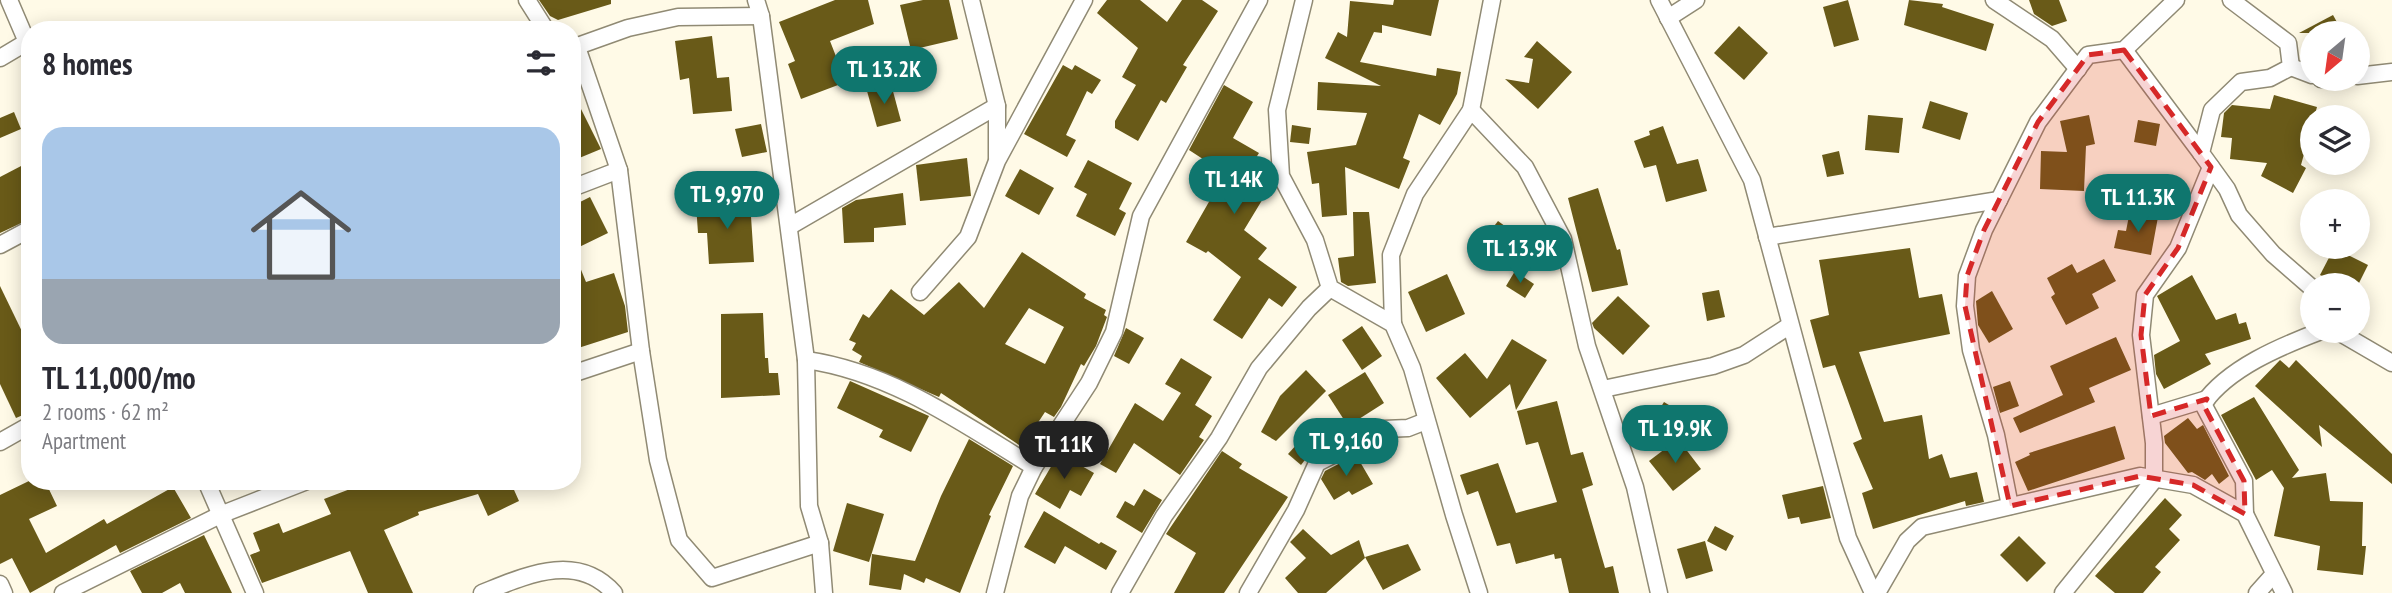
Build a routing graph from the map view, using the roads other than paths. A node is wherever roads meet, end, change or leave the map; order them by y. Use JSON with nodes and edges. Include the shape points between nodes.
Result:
{"nodes":[{"id":1,"x":9,"y":0,"type":"edge"},
{"id":2,"x":527,"y":0,"type":"edge"},
{"id":3,"x":971,"y":0,"type":"edge"},
{"id":4,"x":1084,"y":0,"type":"edge"},
{"id":5,"x":1259,"y":0,"type":"edge"},
{"id":6,"x":1304,"y":0,"type":"edge"},
{"id":7,"x":1492,"y":0,"type":"edge"},
{"id":8,"x":1659,"y":0,"type":"edge"},
{"id":9,"x":1696,"y":0,"type":"edge"},
{"id":10,"x":1994,"y":0,"type":"edge"},
{"id":11,"x":2176,"y":0,"type":"edge"},
{"id":12,"x":2231,"y":0,"type":"edge"},
{"id":13,"x":758,"y":4,"type":"edge"},
{"id":14,"x":1668,"y":18,"type":"junction"},
{"id":15,"x":540,"y":21,"type":"edge"},
{"id":16,"x":21,"y":28,"type":"edge"},
{"id":17,"x":581,"y":45,"type":"edge"},
{"id":18,"x":21,"y":48,"type":"edge"},
{"id":19,"x":2124,"y":50,"type":"junction"},
{"id":20,"x":0,"y":58,"type":"edge"},
{"id":21,"x":581,"y":66,"type":"edge"},
{"id":22,"x":2291,"y":67,"type":"junction"},
{"id":23,"x":2078,"y":69,"type":"junction"},
{"id":24,"x":2300,"y":70,"type":"edge"},
{"id":25,"x":2392,"y":72,"type":"edge"},
{"id":26,"x":2370,"y":75,"type":"edge"},
{"id":27,"x":997,"y":106,"type":"junction"},
{"id":28,"x":1471,"y":110,"type":"junction"},
{"id":29,"x":2201,"y":153,"type":"junction"},
{"id":30,"x":997,"y":161,"type":"junction"},
{"id":31,"x":2211,"y":167,"type":"junction"},
{"id":32,"x":619,"y":170,"type":"junction"},
{"id":33,"x":581,"y":185,"type":"edge"},
{"id":34,"x":1999,"y":200,"type":"junction"},
{"id":35,"x":790,"y":226,"type":"junction"},
{"id":36,"x":21,"y":234,"type":"edge"},
{"id":37,"x":1767,"y":237,"type":"junction"},
{"id":38,"x":0,"y":244,"type":"edge"},
{"id":39,"x":2300,"y":278,"type":"edge"},
{"id":40,"x":1330,"y":288,"type":"junction"},
{"id":41,"x":920,"y":292,"type":"dead end"},
{"id":42,"x":1393,"y":324,"type":"junction"},
{"id":43,"x":1789,"y":326,"type":"junction"},
{"id":44,"x":2300,"y":341,"type":"edge"},
{"id":45,"x":2370,"y":342,"type":"edge"},
{"id":46,"x":2357,"y":343,"type":"edge"},
{"id":47,"x":641,"y":351,"type":"junction"},
{"id":48,"x":806,"y":360,"type":"junction"},
{"id":49,"x":2391,"y":364,"type":"edge"},
{"id":50,"x":581,"y":371,"type":"edge"},
{"id":51,"x":1602,"y":389,"type":"junction"},
{"id":52,"x":2207,"y":399,"type":"junction"},
{"id":53,"x":2151,"y":416,"type":"junction"},
{"id":54,"x":1426,"y":421,"type":"junction"},
{"id":55,"x":21,"y":430,"type":"edge"},
{"id":56,"x":0,"y":442,"type":"edge"},
{"id":57,"x":1034,"y":467,"type":"junction"},
{"id":58,"x":2154,"y":481,"type":"junction"},
{"id":59,"x":210,"y":490,"type":"edge"},
{"id":60,"x":285,"y":490,"type":"edge"},
{"id":61,"x":2010,"y":506,"type":"junction"},
{"id":62,"x":2245,"y":514,"type":"junction"},
{"id":63,"x":220,"y":516,"type":"junction"},
{"id":64,"x":820,"y":543,"type":"junction"},
{"id":65,"x":2274,"y":574,"type":"junction"},
{"id":66,"x":0,"y":584,"type":"edge"},
{"id":67,"x":4,"y":593,"type":"edge"},
{"id":68,"x":63,"y":593,"type":"edge"},
{"id":69,"x":255,"y":593,"type":"edge"},
{"id":70,"x":482,"y":593,"type":"edge"},
{"id":71,"x":614,"y":593,"type":"edge"},
{"id":72,"x":824,"y":593,"type":"edge"},
{"id":73,"x":995,"y":593,"type":"edge"},
{"id":74,"x":1121,"y":593,"type":"edge"},
{"id":75,"x":1248,"y":593,"type":"edge"},
{"id":76,"x":1479,"y":593,"type":"edge"},
{"id":77,"x":1659,"y":593,"type":"edge"},
{"id":78,"x":1875,"y":593,"type":"edge"},
{"id":79,"x":2063,"y":593,"type":"edge"},
{"id":80,"x":2257,"y":593,"type":"edge"},
{"id":81,"x":2284,"y":593,"type":"edge"}],
"edges":[{"from":1,"to":16,"type":"street"},
{"from":2,"to":15,"type":"street"},
{"from":3,"to":27,"type":"street"},
{"from":4,"to":30,"type":"street"},
{"from":5,"to":57,"type":"street","via":[[1141,216],[1114,332],[1089,383]]},
{"from":6,"to":40,"type":"street","via":[[1277,110],[1281,176],[1315,240]]},
{"from":7,"to":28,"type":"street"},
{"from":8,"to":14,"type":"street"},
{"from":9,"to":14,"type":"street"},
{"from":10,"to":23,"type":"street","via":[[2052,39]]},
{"from":11,"to":19,"type":"street"},
{"from":12,"to":22,"type":"street","via":[[2288,43]]},
{"from":13,"to":17,"type":"street","via":[[628,28]]},
{"from":13,"to":35,"type":"street"},
{"from":14,"to":37,"type":"street","via":[[1752,180]]},
{"from":18,"to":20,"type":"street"},
{"from":19,"to":23,"type":"street","via":[[2088,55]]},
{"from":19,"to":29,"type":"street"},
{"from":21,"to":32,"type":"street"},
{"from":22,"to":24,"type":"street"},
{"from":22,"to":29,"type":"street","via":[[2270,78],[2241,82],[2212,110]]},
{"from":23,"to":34,"type":"street","via":[[2038,122]]},
{"from":25,"to":26,"type":"street"},
{"from":27,"to":30,"type":"street"},
{"from":27,"to":35,"type":"street"},
{"from":28,"to":42,"type":"street","via":[[1415,194],[1391,256]]},
{"from":28,"to":51,"type":"street","via":[[1525,167],[1563,239],[1587,346]]},
{"from":29,"to":31,"type":"street"},
{"from":30,"to":41,"type":"street","via":[[968,237]]},
{"from":31,"to":39,"type":"street","via":[[2239,215]]},
{"from":31,"to":53,"type":"street","via":[[2178,248],[2145,295],[2141,335]]},
{"from":32,"to":33,"type":"street"},
{"from":32,"to":47,"type":"street"},
{"from":34,"to":37,"type":"street"},
{"from":34,"to":61,"type":"street","via":[[1967,276],[1965,306],[1971,350],[1996,435]]},
{"from":35,"to":48,"type":"street"},
{"from":36,"to":38,"type":"street"},
{"from":37,"to":43,"type":"street"},
{"from":40,"to":42,"type":"street"},
{"from":40,"to":74,"type":"street","via":[[1259,369],[1219,438],[1164,516]]},
{"from":42,"to":54,"type":"street","via":[[1412,368]]},
{"from":43,"to":51,"type":"street","via":[[1744,355],[1713,366]]},
{"from":43,"to":78,"type":"street","via":[[1848,538]]},
{"from":44,"to":52,"type":"street","via":[[2237,372],[2216,386]]},
{"from":45,"to":49,"type":"street"},
{"from":46,"to":49,"type":"street"},
{"from":47,"to":50,"type":"street"},
{"from":47,"to":64,"type":"street","via":[[658,460],[679,540],[712,578]]},
{"from":48,"to":57,"type":"street","via":[[843,366],[884,381]]},
{"from":48,"to":64,"type":"street","via":[[808,506]]},
{"from":51,"to":77,"type":"street","via":[[1635,487]]},
{"from":52,"to":53,"type":"street"},
{"from":52,"to":62,"type":"street","via":[[2203,404],[2244,481]]},
{"from":53,"to":58,"type":"street"},
{"from":54,"to":75,"type":"street","via":[[1408,428],[1384,429],[1317,463]]},
{"from":54,"to":76,"type":"street"},
{"from":55,"to":56,"type":"street"},
{"from":57,"to":73,"type":"street","via":[[1020,496]]},
{"from":58,"to":61,"type":"street","via":[[2140,476]]},
{"from":58,"to":62,"type":"street","via":[[2193,485]]},
{"from":58,"to":79,"type":"street"},
{"from":59,"to":63,"type":"street"},
{"from":60,"to":63,"type":"street"},
{"from":61,"to":78,"type":"street","via":[[1922,527],[1907,541]]},
{"from":62,"to":65,"type":"street"},
{"from":63,"to":68,"type":"street"},
{"from":63,"to":69,"type":"street"},
{"from":64,"to":72,"type":"street"},
{"from":65,"to":80,"type":"street"},
{"from":65,"to":81,"type":"street"},
{"from":66,"to":67,"type":"street"},
{"from":70,"to":71,"type":"street","via":[[558,568],[582,571]]}]}
